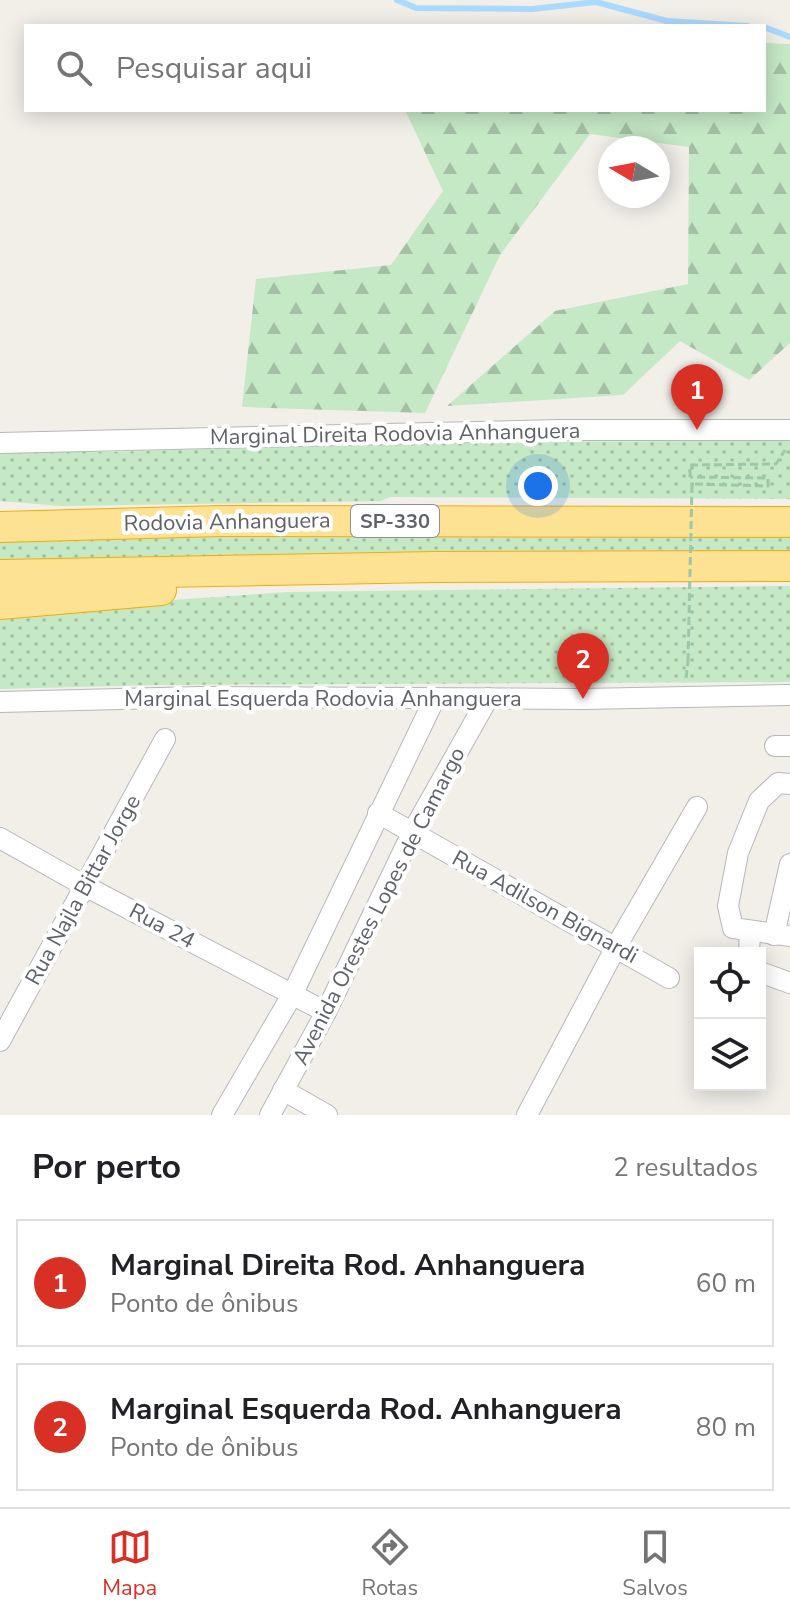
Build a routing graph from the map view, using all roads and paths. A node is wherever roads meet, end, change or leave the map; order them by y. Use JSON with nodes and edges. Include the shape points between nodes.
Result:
{"nodes":[{"id":1,"x":790,"y":430,"type":"edge"},
{"id":2,"x":790,"y":442,"type":"edge"},
{"id":3,"x":0,"y":443,"type":"edge"},
{"id":4,"x":0,"y":507,"type":"edge"},
{"id":5,"x":221,"y":521,"type":"junction"},
{"id":6,"x":790,"y":522,"type":"edge"},
{"id":7,"x":0,"y":527,"type":"edge"},
{"id":8,"x":790,"y":566,"type":"edge"},
{"id":9,"x":435,"y":567,"type":"junction"},
{"id":10,"x":0,"y":575,"type":"edge"},
{"id":11,"x":0,"y":604,"type":"edge"},
{"id":12,"x":688,"y":661,"type":"dead end"},
{"id":13,"x":790,"y":695,"type":"edge"},
{"id":14,"x":435,"y":698,"type":"junction"},
{"id":15,"x":488,"y":698,"type":"junction"},
{"id":16,"x":0,"y":702,"type":"edge"},
{"id":17,"x":165,"y":739,"type":"dead end"},
{"id":18,"x":790,"y":784,"type":"edge"},
{"id":19,"x":697,"y":807,"type":"dead end"},
{"id":20,"x":378,"y":813,"type":"junction"},
{"id":21,"x":412,"y":833,"type":"junction"},
{"id":22,"x":0,"y":838,"type":"edge"},
{"id":23,"x":790,"y":864,"type":"edge"},
{"id":24,"x":85,"y":886,"type":"junction"},
{"id":25,"x":750,"y":931,"type":"junction"},
{"id":26,"x":782,"y":936,"type":"edge"},
{"id":27,"x":616,"y":947,"type":"junction"},
{"id":28,"x":749,"y":947,"type":"edge"},
{"id":29,"x":766,"y":974,"type":"edge"},
{"id":30,"x":669,"y":978,"type":"dead end"},
{"id":31,"x":790,"y":983,"type":"edge"},
{"id":32,"x":292,"y":995,"type":"junction"},
{"id":33,"x":326,"y":1012,"type":"junction"},
{"id":34,"x":0,"y":1041,"type":"edge"},
{"id":35,"x":283,"y":1090,"type":"junction"},
{"id":36,"x":222,"y":1115,"type":"edge"},
{"id":37,"x":270,"y":1115,"type":"edge"},
{"id":38,"x":327,"y":1115,"type":"edge"},
{"id":39,"x":527,"y":1115,"type":"edge"}],
"edges":[{"from":1,"to":3,"type":"street","name":"Marginal Direita Rodovia Anhanguera","via":[[543,430]]},
{"from":2,"to":12,"type":"path","bridge":true,"via":[[776,464],[690,465],[690,477],[768,478],[768,486],[692,484]]},
{"from":4,"to":5,"type":"highway"},
{"from":5,"to":6,"type":"highway","name":"Rodovia Anhanguera","number":"SP-330"},
{"from":5,"to":7,"type":"highway","name":"Rodovia Anhanguera","number":"SP-330"},
{"from":8,"to":9,"type":"highway","number":"SP-330"},
{"from":9,"to":10,"type":"highway","number":"SP-330"},
{"from":9,"to":11,"type":"highway"},
{"from":13,"to":15,"type":"street","name":"Marginal Esquerda Rodovia Anhanguera"},
{"from":14,"to":15,"type":"street","name":"Marginal Esquerda Rodovia Anhanguera"},
{"from":14,"to":16,"type":"street","name":"Marginal Esquerda Rodovia Anhanguera"},
{"from":14,"to":20,"type":"street","name":"Avenida Orestes Lopes de Camargo"},
{"from":15,"to":21,"type":"street","name":"Avenida Orestes Lopes de Camargo"},
{"from":17,"to":24,"type":"street","name":"Rua Najla Bittar Jorge"},
{"from":18,"to":25,"type":"street","via":[[778,783],[759,801],[738,853],[728,906],[733,928]]},
{"from":19,"to":27,"type":"street"},
{"from":20,"to":21,"type":"street","name":"Rua Adilson Bignardi"},
{"from":20,"to":32,"type":"street","name":"Avenida Orestes Lopes de Camargo"},
{"from":21,"to":27,"type":"street","name":"Rua Adilson Bignardi"},
{"from":21,"to":33,"type":"street","name":"Avenida Orestes Lopes de Camargo"},
{"from":22,"to":24,"type":"street","name":"Rua 24"},
{"from":23,"to":26,"type":"street"},
{"from":24,"to":32,"type":"street","name":"Rua 24"},
{"from":24,"to":34,"type":"street","name":"Rua Najla Bittar Jorge"},
{"from":25,"to":26,"type":"street"},
{"from":25,"to":28,"type":"street"},
{"from":27,"to":30,"type":"street","name":"Rua Adilson Bignardi"},
{"from":27,"to":39,"type":"street"},
{"from":29,"to":31,"type":"street"},
{"from":32,"to":33,"type":"street","name":"Rua 24"},
{"from":32,"to":36,"type":"street","name":"Avenida Orestes Lopes de Camargo"},
{"from":33,"to":35,"type":"street","name":"Avenida Orestes Lopes de Camargo"},
{"from":35,"to":37,"type":"street","name":"Avenida Orestes Lopes de Camargo"},
{"from":35,"to":38,"type":"street"}]}
